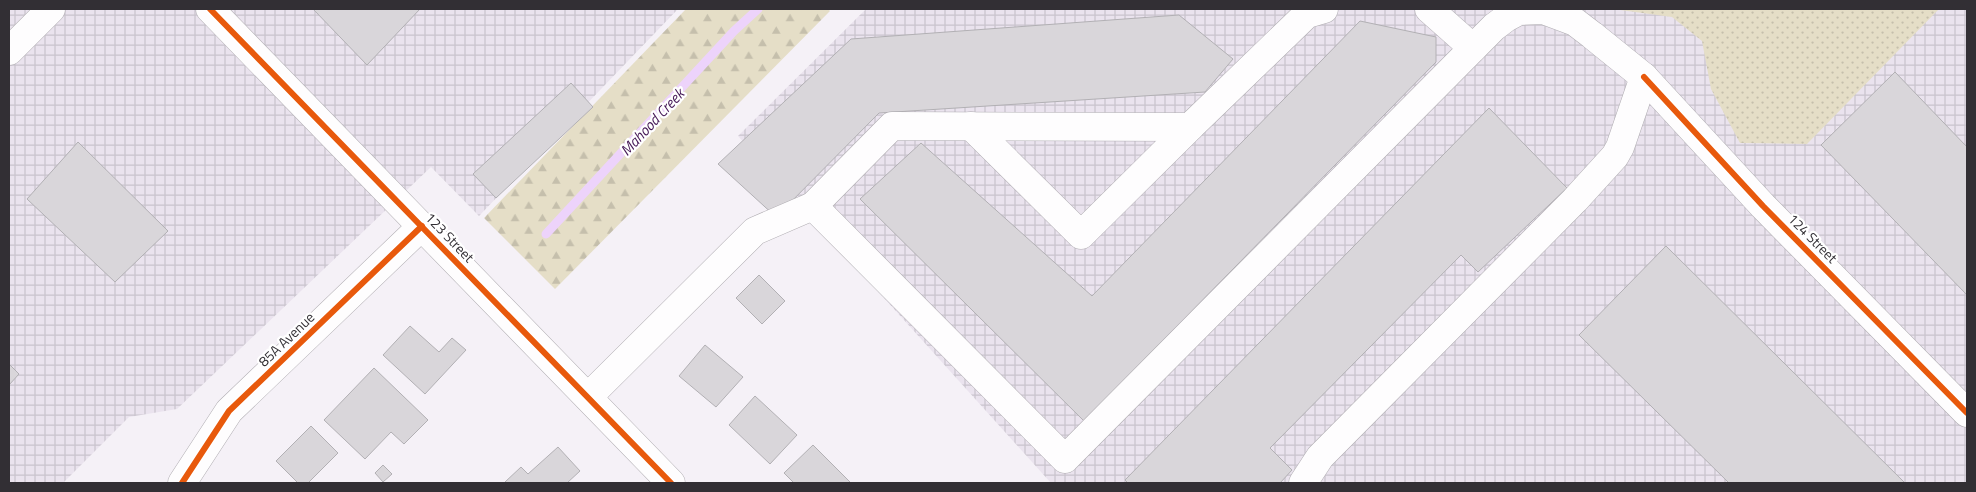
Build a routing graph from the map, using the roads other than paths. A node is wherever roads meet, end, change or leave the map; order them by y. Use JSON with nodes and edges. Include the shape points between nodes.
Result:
{"nodes":[{"id":1,"x":51,"y":9,"type":"edge"},
{"id":2,"x":210,"y":9,"type":"edge"},
{"id":3,"x":1324,"y":9,"type":"edge"},
{"id":4,"x":1429,"y":9,"type":"edge"},
{"id":5,"x":1473,"y":48,"type":"junction"},
{"id":6,"x":9,"y":51,"type":"edge"},
{"id":7,"x":1644,"y":77,"type":"junction"},
{"id":8,"x":971,"y":126,"type":"junction"},
{"id":9,"x":1190,"y":127,"type":"junction"},
{"id":10,"x":814,"y":206,"type":"junction"},
{"id":11,"x":422,"y":226,"type":"junction"},
{"id":12,"x":588,"y":397,"type":"junction"},
{"id":13,"x":1967,"y":414,"type":"edge"},
{"id":14,"x":669,"y":482,"type":"edge"},
{"id":15,"x":182,"y":483,"type":"edge"},
{"id":16,"x":1303,"y":483,"type":"edge"}],
"edges":[{"from":1,"to":6,"type":"street"},
{"from":2,"to":11,"type":"street","name":"123 Street"},
{"from":3,"to":9,"type":"street","via":[[1307,14]]},
{"from":4,"to":5,"type":"street"},
{"from":5,"to":7,"type":"street","name":"124 Street","via":[[1506,18],[1519,11],[1543,10],[1575,22]]},
{"from":5,"to":10,"type":"street","name":"124 Street","via":[[1064,459]]},
{"from":7,"to":13,"type":"street","name":"124 Street","via":[[1763,206]]},
{"from":7,"to":16,"type":"street","via":[[1615,156],[1576,200],[1320,457]]},
{"from":8,"to":9,"type":"street"},
{"from":8,"to":9,"type":"street","via":[[1081,235]]},
{"from":8,"to":10,"type":"street","via":[[892,126]]},
{"from":10,"to":12,"type":"street","via":[[755,231]]},
{"from":11,"to":12,"type":"street","name":"123 Street"},
{"from":11,"to":15,"type":"street","name":"85A Avenue","via":[[229,412]]},
{"from":12,"to":14,"type":"street","name":"123 Street"}]}
